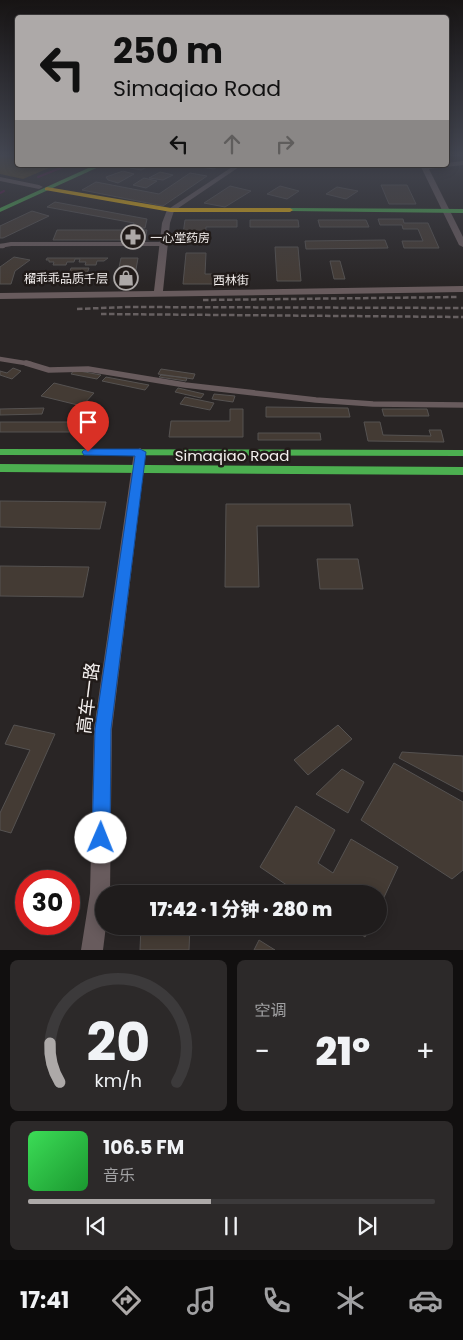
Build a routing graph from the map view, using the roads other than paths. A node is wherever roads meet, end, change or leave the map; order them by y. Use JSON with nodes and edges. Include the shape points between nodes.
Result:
{"nodes":[{"id":1,"x":15,"y":198,"type":"edge"},
{"id":2,"x":23,"y":198,"type":"edge"},
{"id":3,"x":103,"y":198,"type":"edge"},
{"id":4,"x":189,"y":198,"type":"edge"},
{"id":5,"x":440,"y":198,"type":"edge"},
{"id":6,"x":0,"y":204,"type":"edge"},
{"id":7,"x":0,"y":210,"type":"edge"},
{"id":8,"x":171,"y":210,"type":"junction"},
{"id":9,"x":446,"y":210,"type":"junction"},
{"id":10,"x":463,"y":211,"type":"edge"},
{"id":11,"x":163,"y":244,"type":"junction"},
{"id":12,"x":463,"y":245,"type":"edge"},
{"id":13,"x":0,"y":246,"type":"edge"},
{"id":14,"x":463,"y":289,"type":"edge"},
{"id":15,"x":158,"y":294,"type":"junction"},
{"id":16,"x":0,"y":296,"type":"edge"},
{"id":17,"x":0,"y":359,"type":"edge"},
{"id":18,"x":463,"y":405,"type":"edge"},
{"id":19,"x":0,"y":452,"type":"edge"},
{"id":20,"x":140,"y":452,"type":"junction"},
{"id":21,"x":463,"y":453,"type":"edge"},
{"id":22,"x":0,"y":468,"type":"edge"},
{"id":23,"x":138,"y":470,"type":"junction"},
{"id":24,"x":463,"y":471,"type":"edge"},
{"id":25,"x":92,"y":950,"type":"edge"}],
"edges":[{"from":1,"to":6,"type":"main road"},
{"from":2,"to":7,"type":"main road"},
{"from":3,"to":8,"type":"main road"},
{"from":4,"to":8,"type":"street"},
{"from":5,"to":9,"type":"street"},
{"from":8,"to":9,"type":"main road"},
{"from":8,"to":11,"type":"street"},
{"from":9,"to":10,"type":"main road"},
{"from":9,"to":12,"type":"street"},
{"from":11,"to":13,"type":"lane"},
{"from":11,"to":15,"type":"street"},
{"from":14,"to":15,"type":"street","name":"西林街"},
{"from":15,"to":16,"type":"street","name":"西林街"},
{"from":17,"to":18,"type":"lane","via":[[49,370],[88,369],[185,385],[316,400]]},
{"from":19,"to":20,"type":"main road","name":"Simaqiao Road"},
{"from":20,"to":21,"type":"main road","name":"Simaqiao Road"},
{"from":20,"to":23,"type":"street","name":"高车一路"},
{"from":22,"to":23,"type":"main road","name":"Simaqiao Road"},
{"from":23,"to":24,"type":"main road","name":"Simaqiao Road"},
{"from":23,"to":25,"type":"street","name":"高车一路","via":[[103,729],[100,893]]}]}
